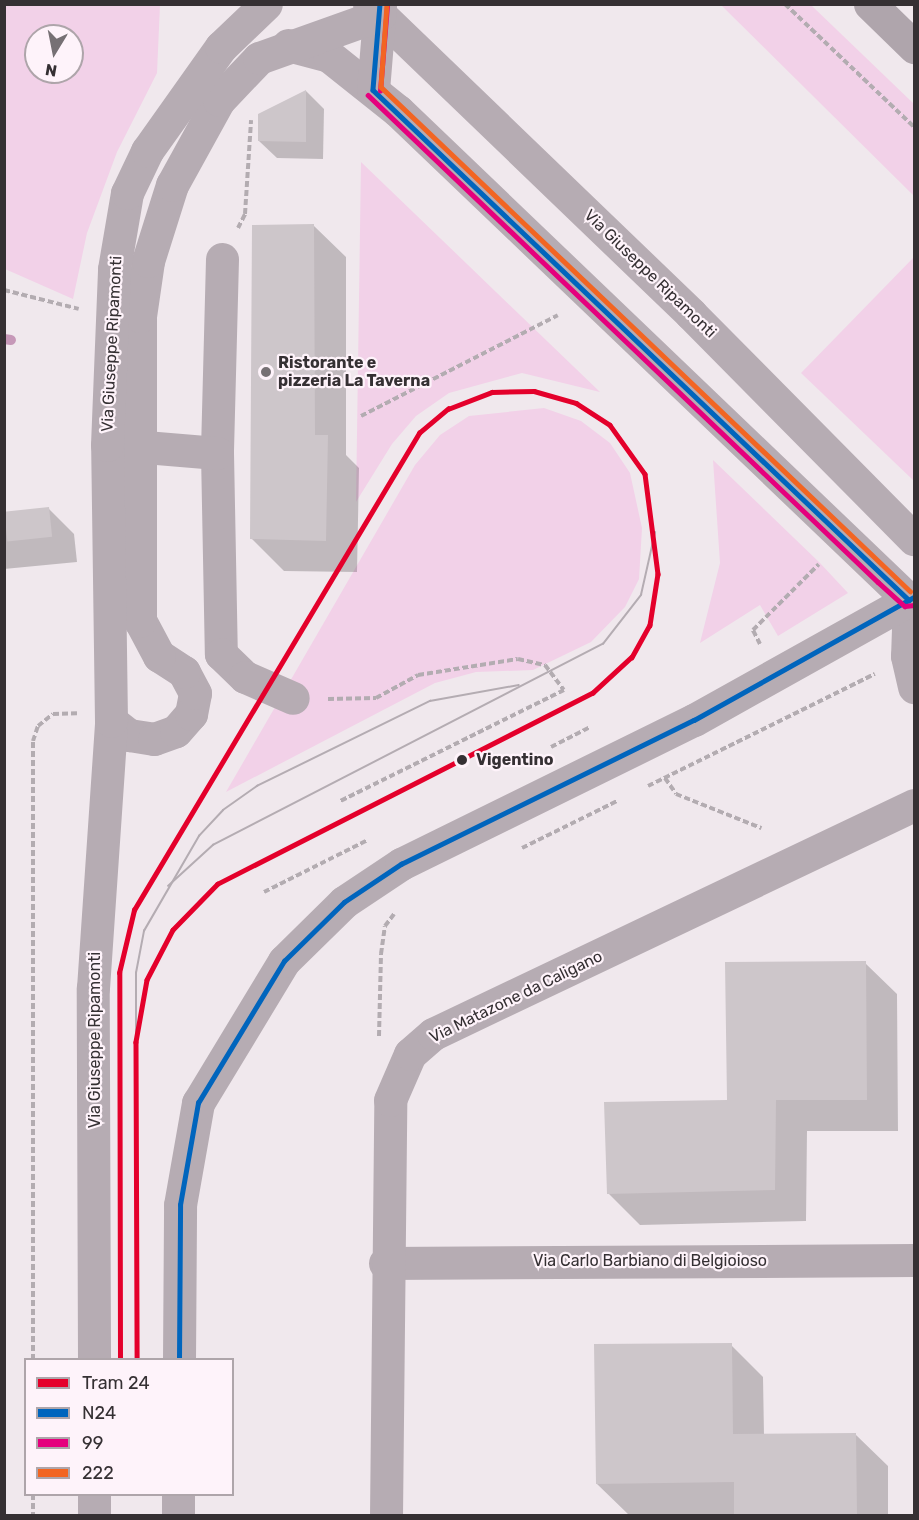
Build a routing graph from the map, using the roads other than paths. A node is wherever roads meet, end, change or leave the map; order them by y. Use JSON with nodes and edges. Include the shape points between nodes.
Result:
{"nodes":[{"id":1,"x":266,"y":4,"type":"edge"},
{"id":2,"x":870,"y":4,"type":"edge"},
{"id":3,"x":376,"y":8,"type":"edge"},
{"id":4,"x":288,"y":45,"type":"junction"},
{"id":5,"x":915,"y":47,"type":"edge"},
{"id":6,"x":373,"y":90,"type":"junction"},
{"id":7,"x":222,"y":259,"type":"road end"},
{"id":8,"x":107,"y":445,"type":"junction"},
{"id":9,"x":141,"y":445,"type":"junction"},
{"id":10,"x":216,"y":453,"type":"junction"},
{"id":11,"x":915,"y":539,"type":"edge"},
{"id":12,"x":912,"y":599,"type":"edge"},
{"id":13,"x":915,"y":687,"type":"edge"},
{"id":14,"x":293,"y":698,"type":"road end"},
{"id":15,"x":98,"y":716,"type":"junction"},
{"id":16,"x":915,"y":805,"type":"edge"},
{"id":17,"x":915,"y":1260,"type":"edge"},
{"id":18,"x":385,"y":1263,"type":"junction"},
{"id":19,"x":94,"y":1358,"type":"edge"},
{"id":20,"x":179,"y":1358,"type":"edge"},
{"id":21,"x":94,"y":1496,"type":"edge"},
{"id":22,"x":178,"y":1496,"type":"edge"},
{"id":23,"x":94,"y":1515,"type":"edge"},
{"id":24,"x":178,"y":1515,"type":"edge"},
{"id":25,"x":386,"y":1515,"type":"edge"}],
"edges":[{"from":1,"to":8,"type":"street","name":"Via Giuseppe Ripamonti","via":[[221,47],[147,152],[127,193],[114,269]]},
{"from":2,"to":5,"type":"main road"},
{"from":3,"to":4,"type":"street","name":"Via Giuseppe Ripamonti"},
{"from":3,"to":6,"type":"street"},
{"from":3,"to":11,"type":"street","name":"Via Giuseppe Ripamonti"},
{"from":4,"to":6,"type":"street","via":[[329,56]]},
{"from":4,"to":9,"type":"street","name":"Via Giuseppe Ripamonti","via":[[259,58],[219,100],[172,185],[148,261],[140,316]]},
{"from":6,"to":12,"type":"street"},
{"from":7,"to":10,"type":"street"},
{"from":8,"to":9,"type":"street","name":"Via Giuseppe Ripamonti"},
{"from":8,"to":15,"type":"street","name":"Via Giuseppe Ripamonti"},
{"from":9,"to":10,"type":"street","name":"Via Giuseppe Ripamonti"},
{"from":9,"to":15,"type":"street","name":"Via Giuseppe Ripamonti","via":[[140,621],[159,656],[184,672],[195,693],[191,714],[176,731],[154,739],[129,735]]},
{"from":10,"to":14,"type":"street","via":[[221,654],[245,677]]},
{"from":12,"to":13,"type":"street","via":[[907,656]]},
{"from":12,"to":20,"type":"street","via":[[776,676],[401,864],[344,902],[285,961],[244,1020],[198,1103],[184,1162]]},
{"from":15,"to":19,"type":"street","name":"Via Giuseppe Ripamonti","via":[[93,988]]},
{"from":16,"to":18,"type":"street","name":"Via Matazone da Caligano","via":[[433,1034],[410,1054],[390,1100]]},
{"from":17,"to":18,"type":"street","name":"Via Carlo Barbiano di Belgioioso"},
{"from":18,"to":25,"type":"street","name":"Via Matazone da Caligano"},
{"from":21,"to":23,"type":"street"},
{"from":22,"to":24,"type":"street"}]}
